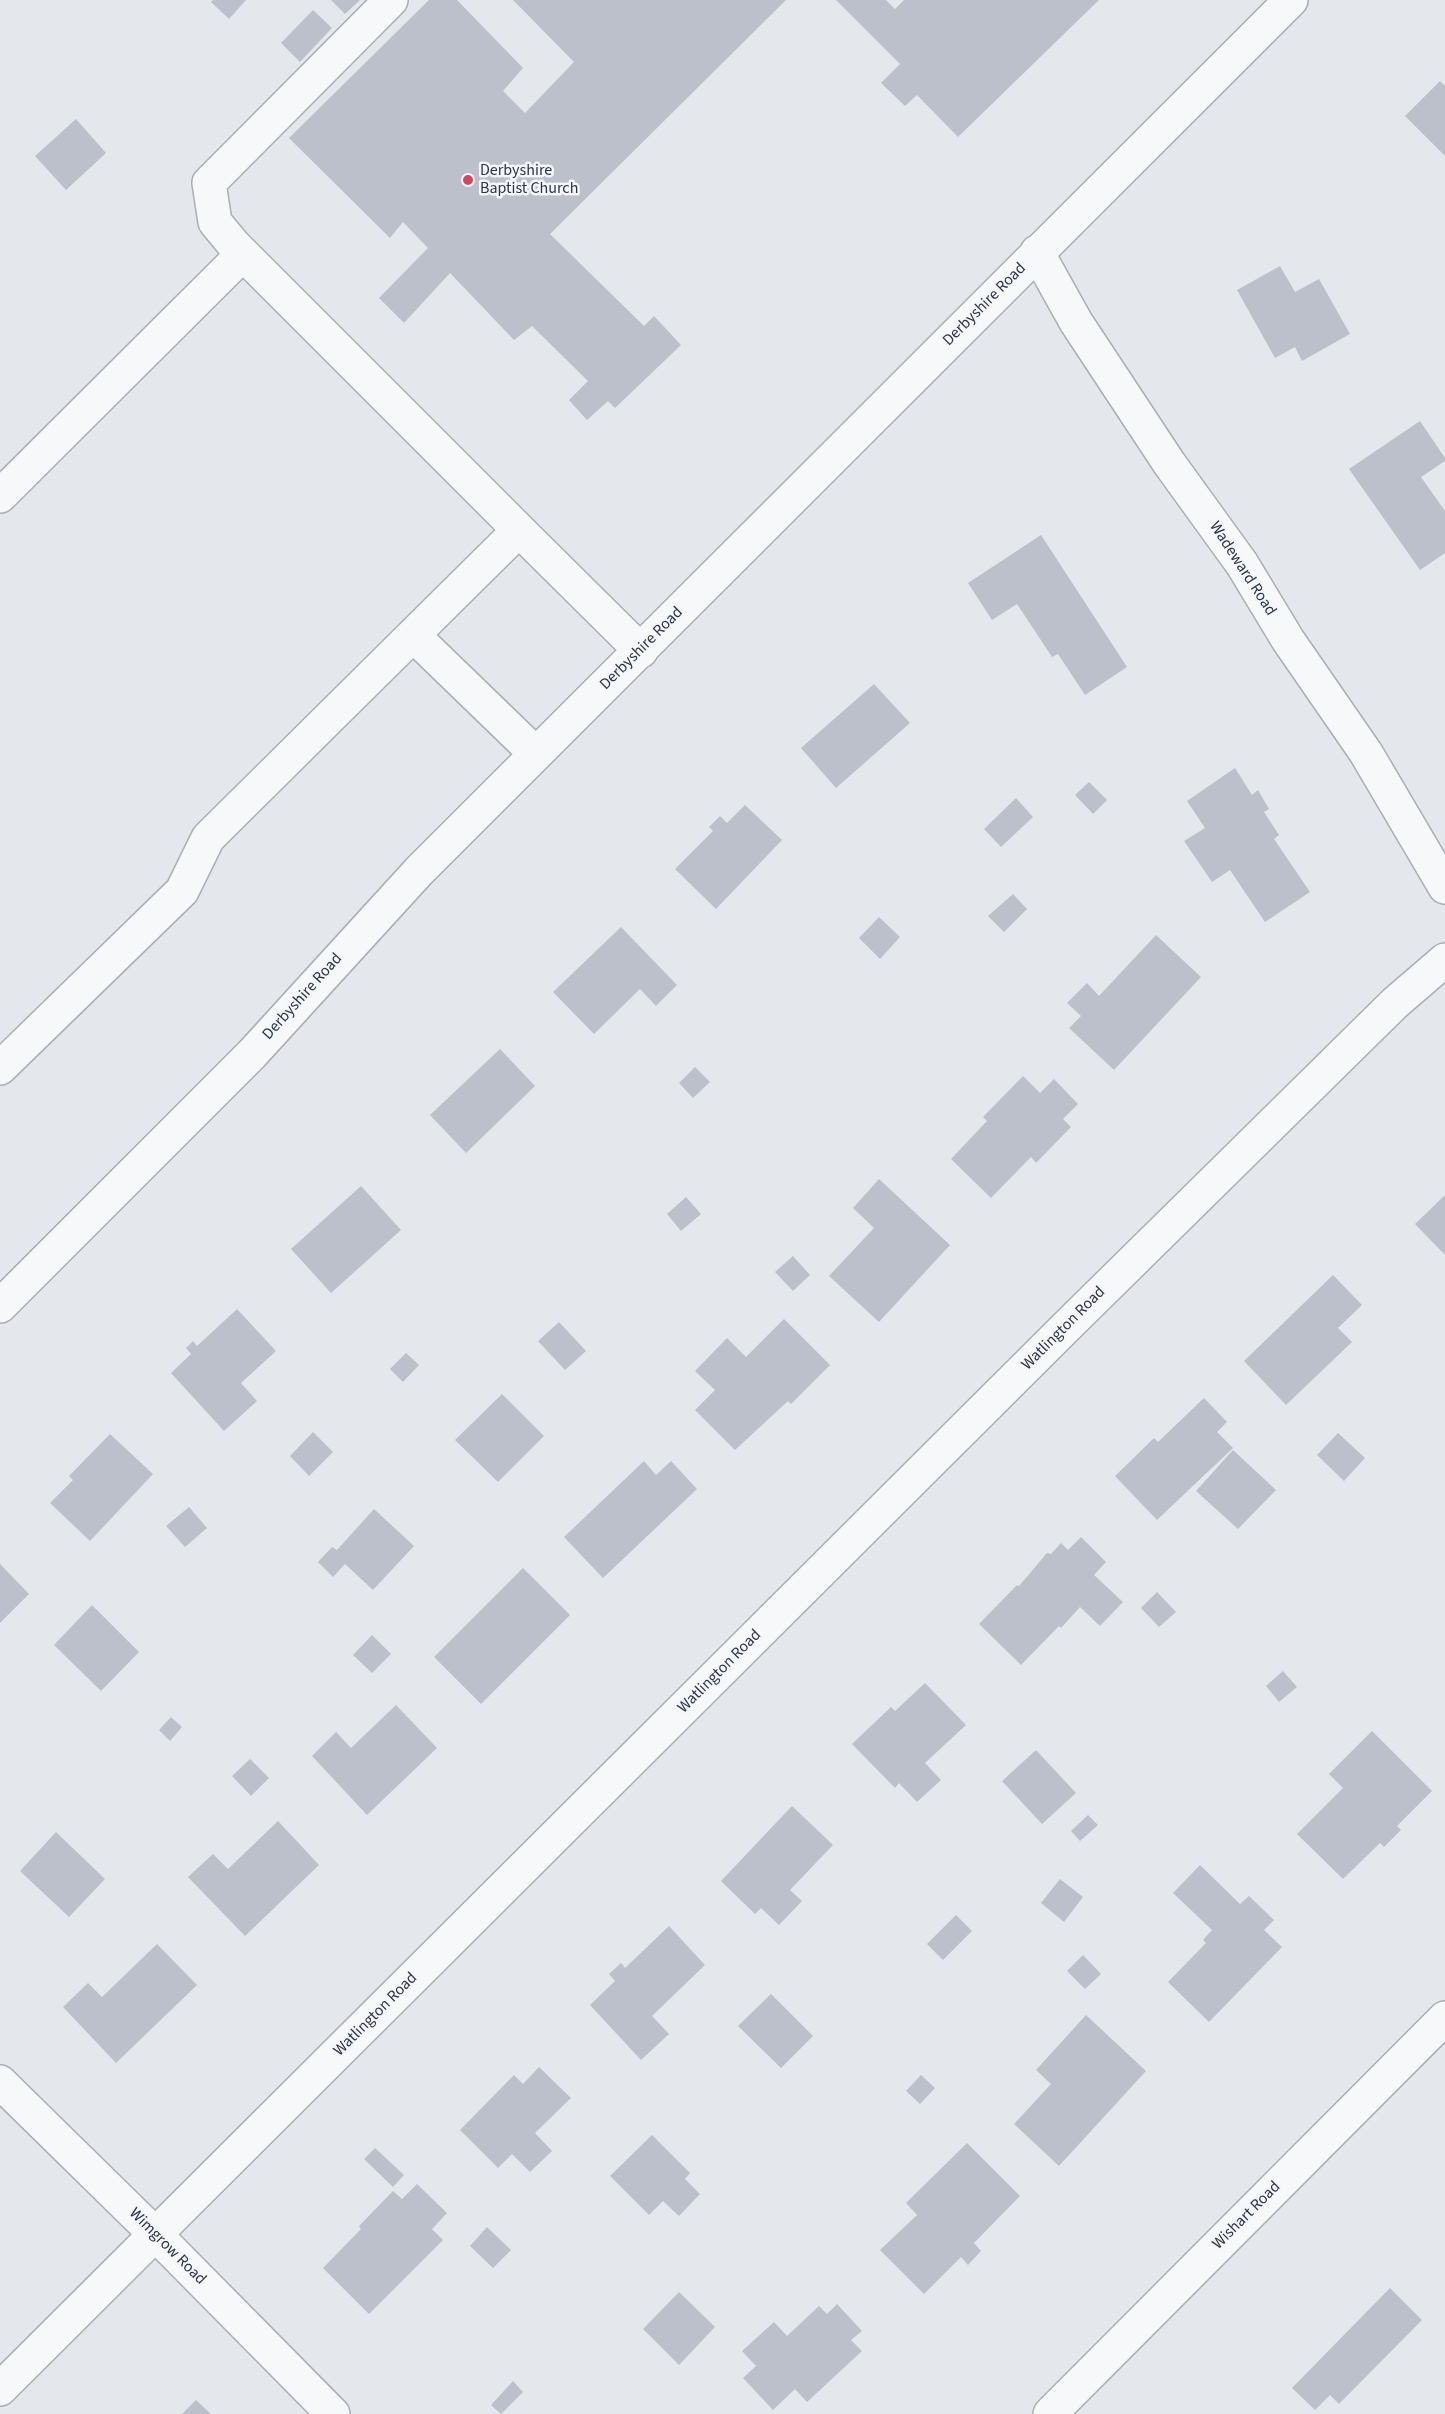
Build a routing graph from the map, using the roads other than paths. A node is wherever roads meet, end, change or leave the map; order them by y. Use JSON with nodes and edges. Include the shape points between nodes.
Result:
{"nodes":[{"id":1,"x":391,"y":0,"type":"edge"},
{"id":2,"x":1291,"y":0,"type":"edge"},
{"id":3,"x":1037,"y":252,"type":"junction"},
{"id":4,"x":243,"y":254,"type":"junction"},
{"id":5,"x":0,"y":496,"type":"edge"},
{"id":6,"x":519,"y":530,"type":"junction"},
{"id":7,"x":413,"y":635,"type":"junction"},
{"id":8,"x":641,"y":651,"type":"junction"},
{"id":9,"x":536,"y":754,"type":"junction"},
{"id":10,"x":1445,"y":886,"type":"edge"},
{"id":11,"x":1445,"y":960,"type":"edge"},
{"id":12,"x":0,"y":1068,"type":"edge"},
{"id":13,"x":0,"y":1305,"type":"edge"},
{"id":14,"x":1445,"y":2018,"type":"edge"},
{"id":15,"x":0,"y":2082,"type":"edge"},
{"id":16,"x":155,"y":2234,"type":"junction"},
{"id":17,"x":0,"y":2389,"type":"edge"},
{"id":18,"x":333,"y":2414,"type":"edge"},
{"id":19,"x":1050,"y":2414,"type":"edge"}],
"edges":[{"from":1,"to":4,"type":"street","via":[[209,183],[215,222]]},
{"from":2,"to":3,"type":"street","name":"Derbyshire Road"},
{"from":3,"to":8,"type":"street","name":"Derbyshire Road"},
{"from":3,"to":10,"type":"street","name":"Wadeward Road","via":[[1076,322],[1366,753]]},
{"from":4,"to":5,"type":"street"},
{"from":4,"to":6,"type":"street"},
{"from":6,"to":7,"type":"street"},
{"from":6,"to":8,"type":"street"},
{"from":7,"to":9,"type":"street"},
{"from":7,"to":12,"type":"street","via":[[208,838],[182,891]]},
{"from":8,"to":9,"type":"street","name":"Derbyshire Road"},
{"from":9,"to":13,"type":"street","name":"Derbyshire Road","via":[[419,871],[252,1053]]},
{"from":11,"to":16,"type":"street","name":"Watlington Road","via":[[1386,1011],[1064,1329]]},
{"from":14,"to":19,"type":"street","name":"Wishart Road"},
{"from":15,"to":16,"type":"street","name":"Wimgrow Road"},
{"from":16,"to":17,"type":"street","name":"Watlington Road"},
{"from":16,"to":18,"type":"street","name":"Wimgrow Road"}]}
